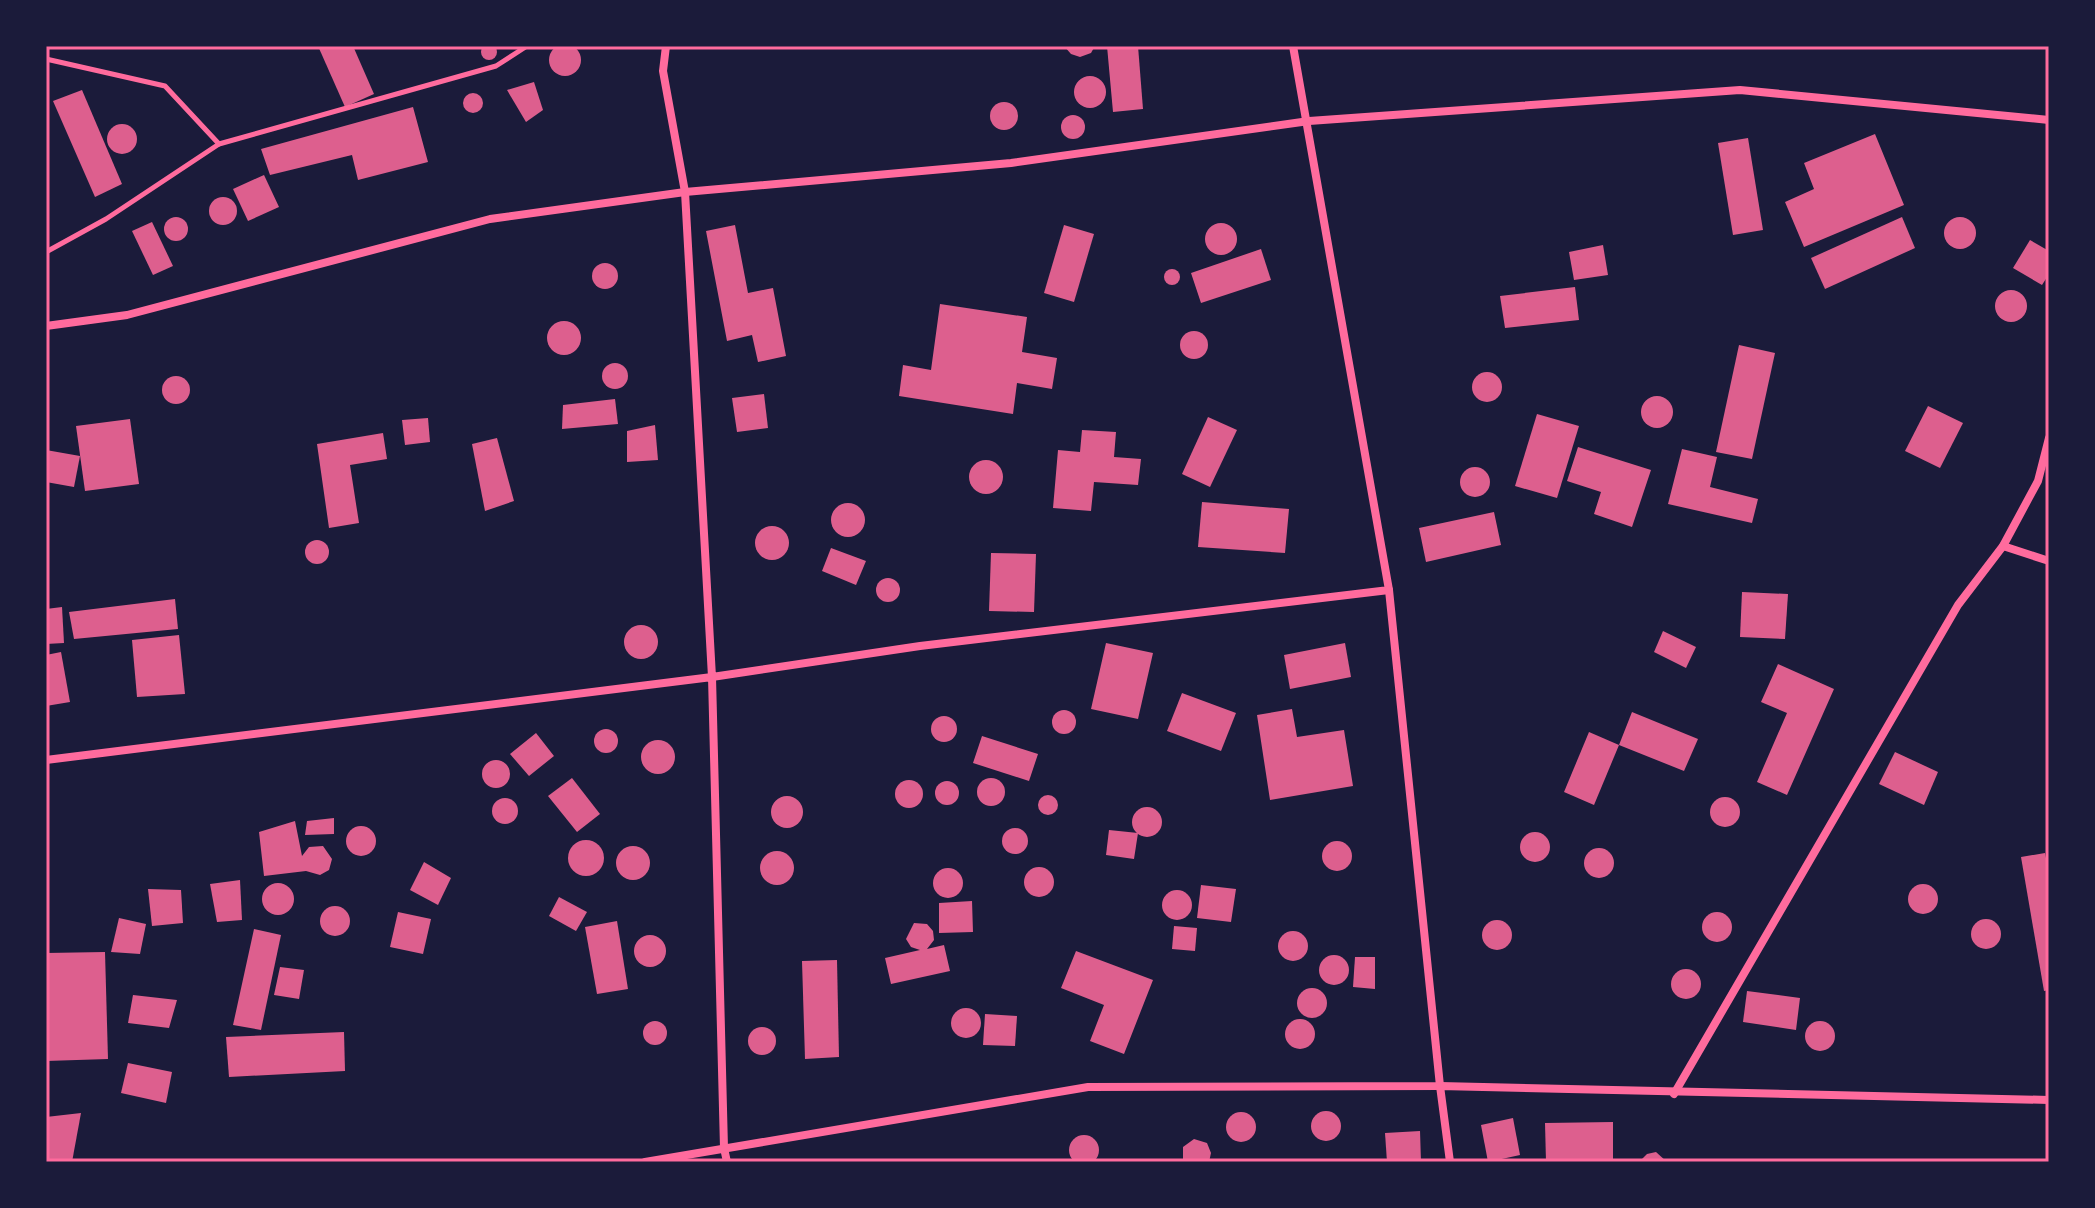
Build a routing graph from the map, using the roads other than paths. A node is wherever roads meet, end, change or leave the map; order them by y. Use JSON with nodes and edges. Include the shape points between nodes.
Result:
{"nodes":[{"id":1,"x":666,"y":46,"type":"edge"},
{"id":2,"x":1293,"y":46,"type":"edge"},
{"id":3,"x":2049,"y":120,"type":"edge"},
{"id":4,"x":1309,"y":121,"type":"junction"},
{"id":5,"x":685,"y":192,"type":"junction"},
{"id":6,"x":46,"y":326,"type":"edge"},
{"id":7,"x":2049,"y":438,"type":"edge"},
{"id":8,"x":2003,"y":546,"type":"junction"},
{"id":9,"x":2049,"y":561,"type":"edge"},
{"id":10,"x":1389,"y":590,"type":"junction"},
{"id":11,"x":712,"y":677,"type":"junction"},
{"id":12,"x":46,"y":760,"type":"edge"},
{"id":13,"x":1440,"y":1086,"type":"junction"},
{"id":14,"x":1674,"y":1094,"type":"junction"},
{"id":15,"x":2049,"y":1100,"type":"edge"},
{"id":16,"x":724,"y":1148,"type":"junction"},
{"id":17,"x":645,"y":1162,"type":"edge"},
{"id":18,"x":727,"y":1162,"type":"edge"},
{"id":19,"x":1450,"y":1162,"type":"edge"}],
"edges":[{"from":1,"to":5,"type":"street","via":[[663,71]]},
{"from":2,"to":4,"type":"street"},
{"from":3,"to":4,"type":"street","via":[[1740,90]]},
{"from":4,"to":5,"type":"street","via":[[1011,163]]},
{"from":4,"to":10,"type":"street"},
{"from":5,"to":6,"type":"street","via":[[490,219],[127,315]]},
{"from":5,"to":11,"type":"street"},
{"from":7,"to":8,"type":"street","via":[[2038,481]]},
{"from":8,"to":9,"type":"street"},
{"from":8,"to":14,"type":"street","via":[[1958,605]]},
{"from":10,"to":11,"type":"street","via":[[920,646]]},
{"from":10,"to":13,"type":"street"},
{"from":11,"to":12,"type":"street"},
{"from":11,"to":16,"type":"street"},
{"from":13,"to":14,"type":"street"},
{"from":13,"to":16,"type":"street","via":[[1088,1087]]},
{"from":13,"to":19,"type":"street"},
{"from":14,"to":15,"type":"street"},
{"from":16,"to":17,"type":"street"},
{"from":16,"to":18,"type":"street"}]}
